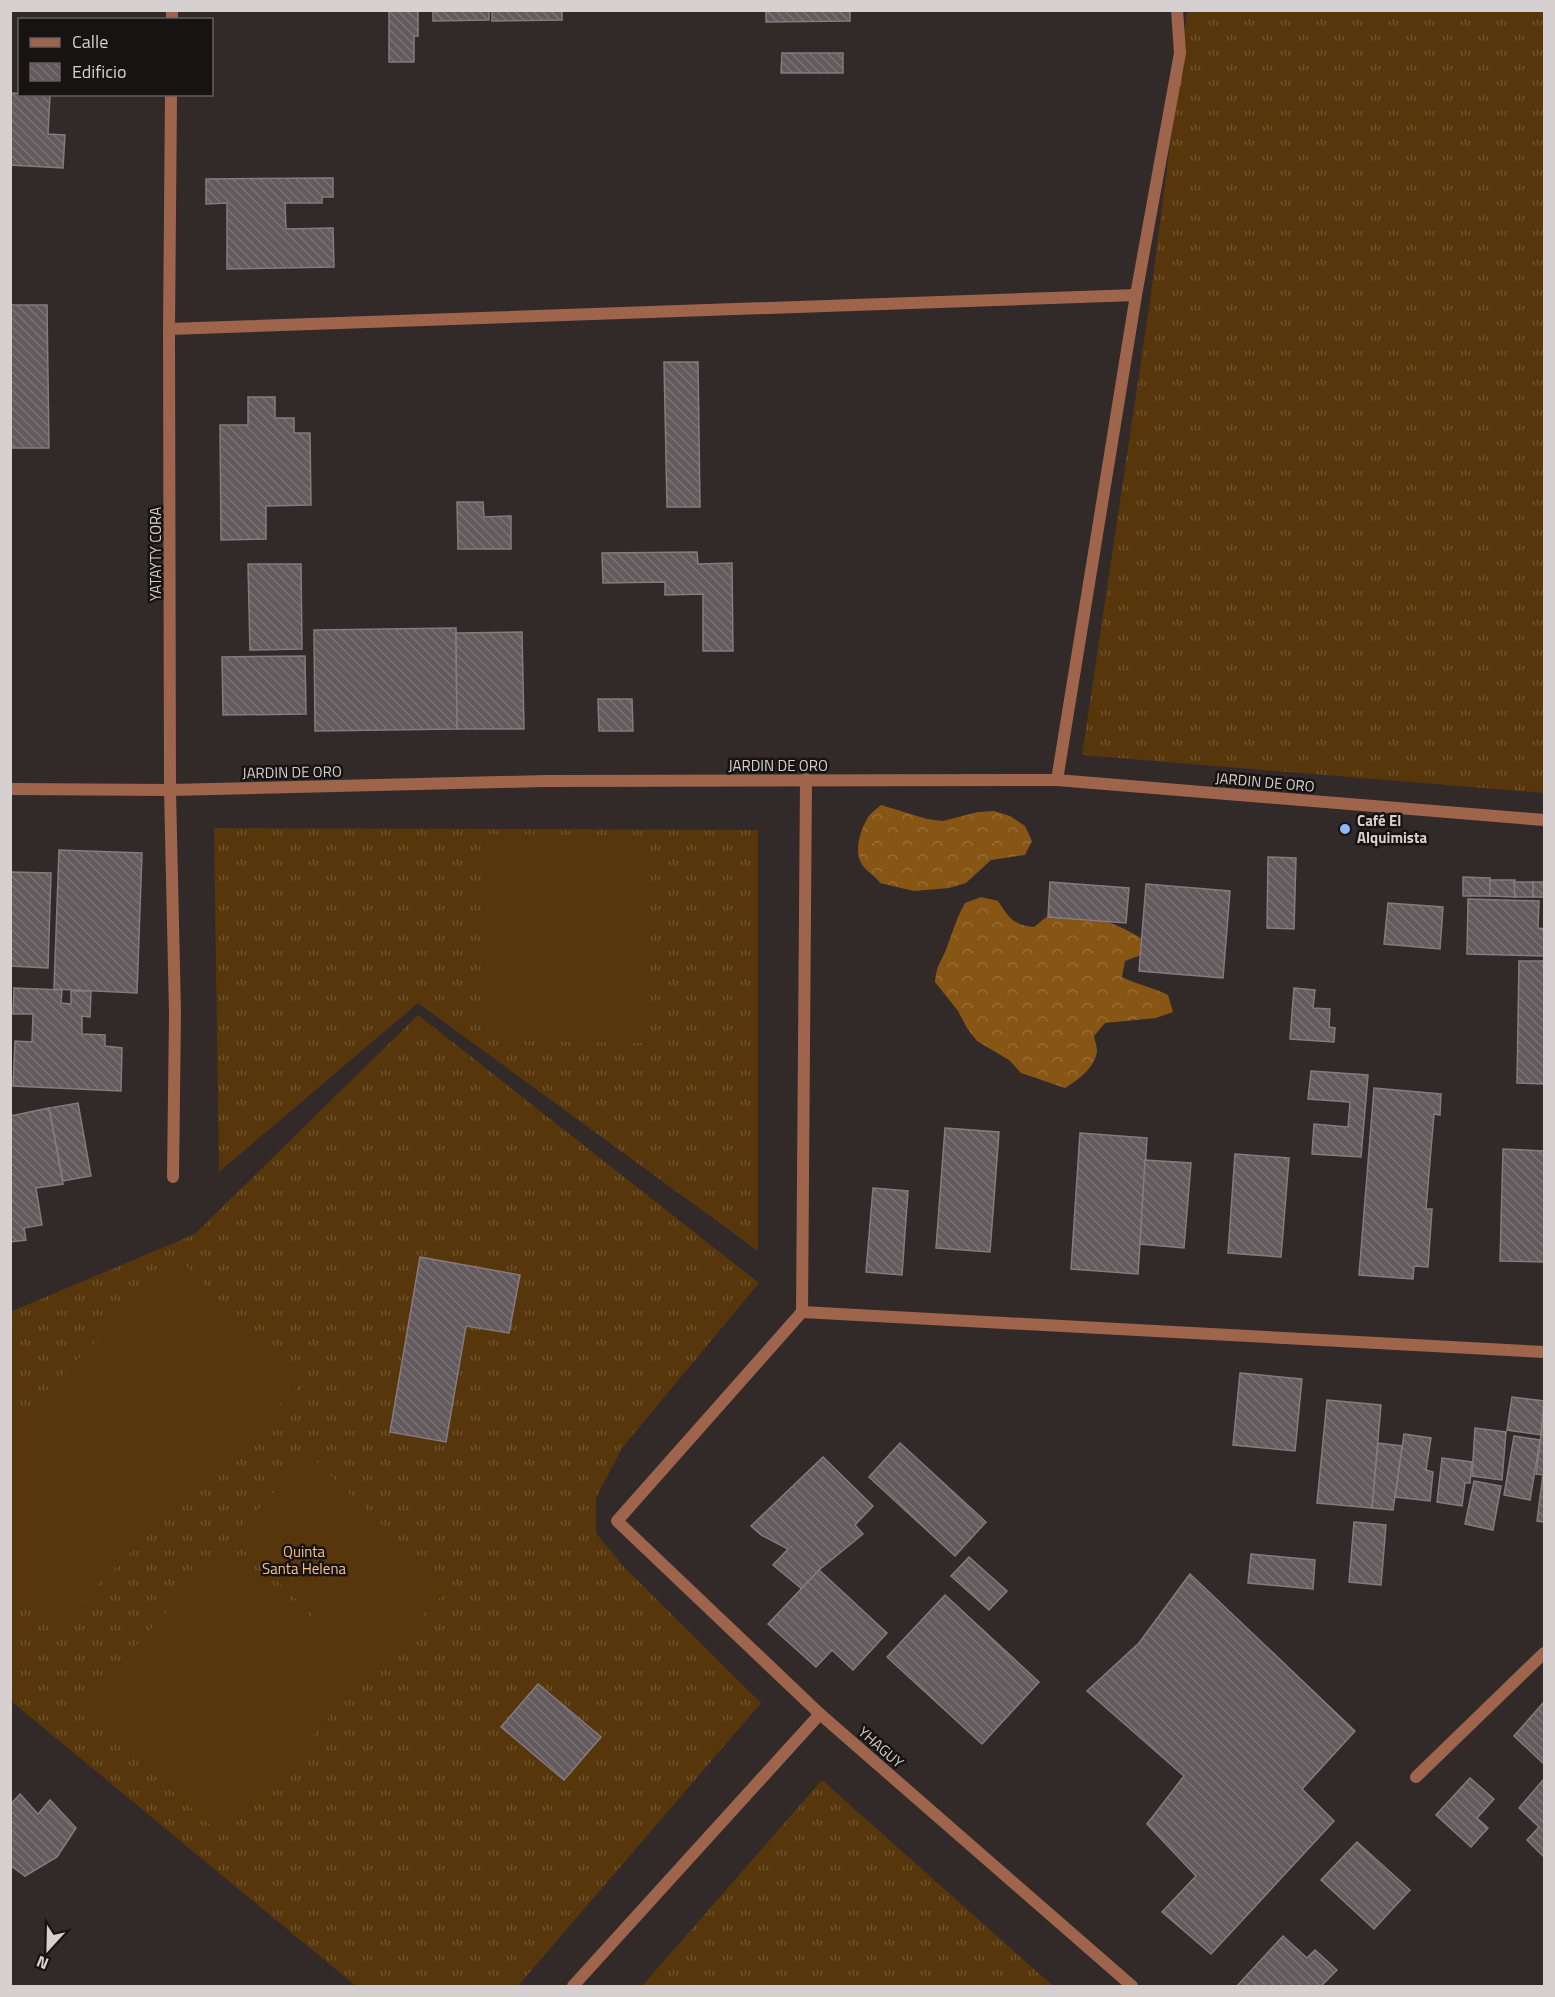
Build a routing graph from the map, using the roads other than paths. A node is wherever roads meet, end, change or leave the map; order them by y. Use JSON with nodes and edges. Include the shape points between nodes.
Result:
{"nodes":[{"id":1,"x":1177,"y":10,"type":"edge"},
{"id":2,"x":171,"y":96,"type":"edge"},
{"id":3,"x":1136,"y":295,"type":"junction"},
{"id":4,"x":169,"y":329,"type":"junction"},
{"id":5,"x":806,"y":779,"type":"junction"},
{"id":6,"x":1057,"y":780,"type":"junction"},
{"id":7,"x":10,"y":789,"type":"edge"},
{"id":8,"x":170,"y":790,"type":"junction"},
{"id":9,"x":1545,"y":820,"type":"edge"},
{"id":10,"x":174,"y":1177,"type":"dead end"},
{"id":11,"x":801,"y":1312,"type":"junction"},
{"id":12,"x":1545,"y":1352,"type":"edge"},
{"id":13,"x":1545,"y":1653,"type":"edge"},
{"id":14,"x":820,"y":1714,"type":"junction"},
{"id":15,"x":1416,"y":1777,"type":"dead end"},
{"id":16,"x":573,"y":1986,"type":"edge"},
{"id":17,"x":1132,"y":1986,"type":"edge"}],
"edges":[{"from":1,"to":3,"type":"street","via":[[1180,53]]},
{"from":2,"to":4,"type":"street","name":"YATAYTY CORA"},
{"from":3,"to":4,"type":"street"},
{"from":3,"to":6,"type":"street"},
{"from":4,"to":8,"type":"street","name":"YATAYTY CORA"},
{"from":5,"to":6,"type":"street","name":"JARDIN DE ORO"},
{"from":5,"to":8,"type":"street","name":"JARDIN DE ORO"},
{"from":5,"to":11,"type":"street"},
{"from":6,"to":9,"type":"street","name":"JARDIN DE ORO"},
{"from":7,"to":8,"type":"street","name":"JARDIN DE ORO"},
{"from":8,"to":10,"type":"street","name":"YATAYTY CORA"},
{"from":11,"to":12,"type":"street"},
{"from":11,"to":14,"type":"street","name":"YHAGUY","via":[[617,1521]]},
{"from":13,"to":15,"type":"street"},
{"from":14,"to":16,"type":"street"},
{"from":14,"to":17,"type":"street","name":"YHAGUY"}]}
